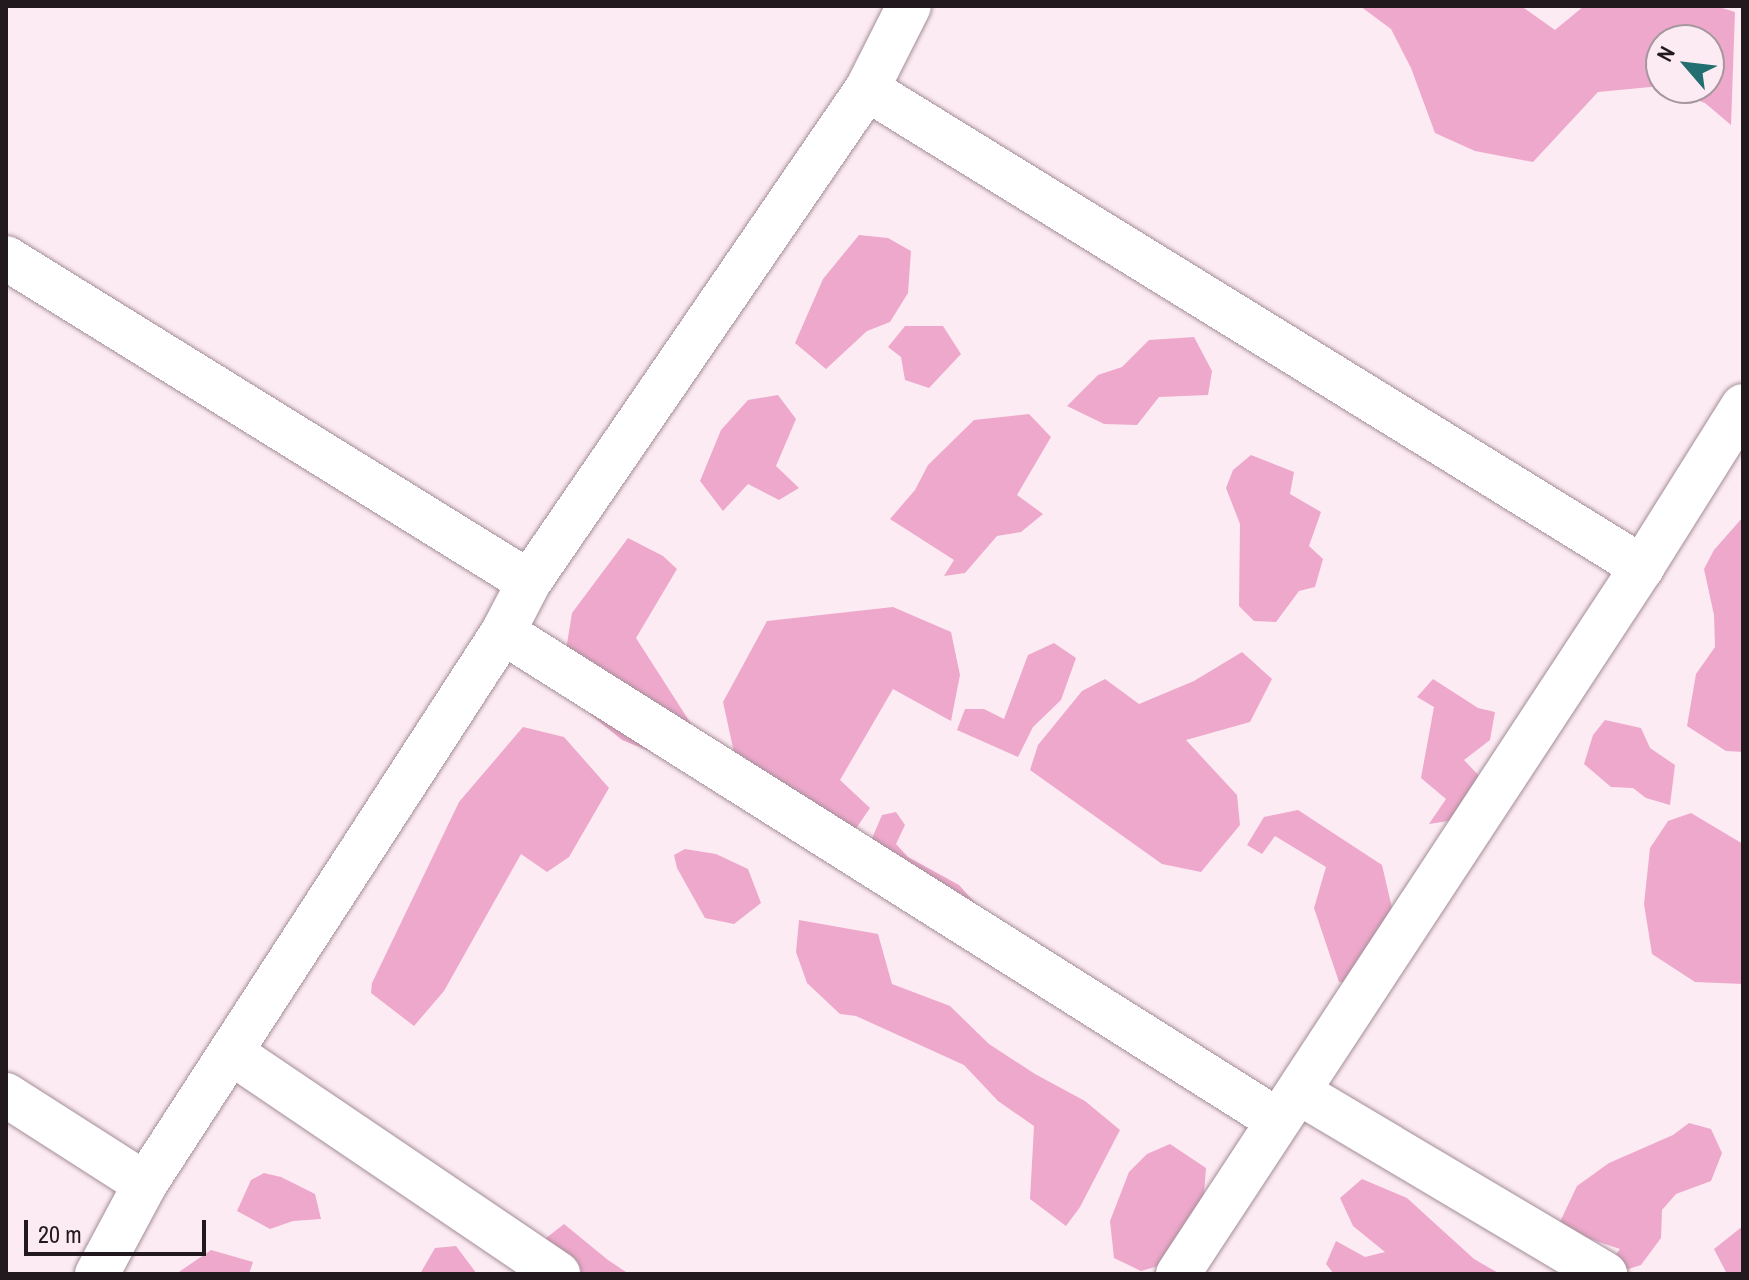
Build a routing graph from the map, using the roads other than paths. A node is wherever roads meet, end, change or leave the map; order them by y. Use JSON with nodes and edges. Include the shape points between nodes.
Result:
{"nodes":[{"id":1,"x":896,"y":10,"type":"edge"},
{"id":2,"x":867,"y":89,"type":"junction"},
{"id":3,"x":6,"y":258,"type":"edge"},
{"id":4,"x":1743,"y":406,"type":"edge"},
{"id":5,"x":1642,"y":567,"type":"junction"},
{"id":6,"x":529,"y":582,"type":"junction"},
{"id":7,"x":503,"y":632,"type":"junction"},
{"id":8,"x":232,"y":1053,"type":"junction"},
{"id":9,"x":6,"y":1095,"type":"edge"},
{"id":10,"x":1288,"y":1106,"type":"junction"},
{"id":11,"x":145,"y":1184,"type":"junction"},
{"id":12,"x":97,"y":1274,"type":"edge"},
{"id":13,"x":558,"y":1274,"type":"edge"},
{"id":14,"x":1178,"y":1274,"type":"edge"},
{"id":15,"x":1605,"y":1274,"type":"edge"}],
"edges":[{"from":1,"to":2,"type":"street"},
{"from":2,"to":5,"type":"street"},
{"from":2,"to":6,"type":"street"},
{"from":3,"to":6,"type":"street"},
{"from":4,"to":5,"type":"street"},
{"from":5,"to":10,"type":"street"},
{"from":6,"to":7,"type":"street"},
{"from":7,"to":8,"type":"street"},
{"from":7,"to":10,"type":"street"},
{"from":8,"to":11,"type":"street"},
{"from":8,"to":13,"type":"street"},
{"from":9,"to":11,"type":"street"},
{"from":10,"to":14,"type":"street"},
{"from":10,"to":15,"type":"street"},
{"from":11,"to":12,"type":"street"}]}
